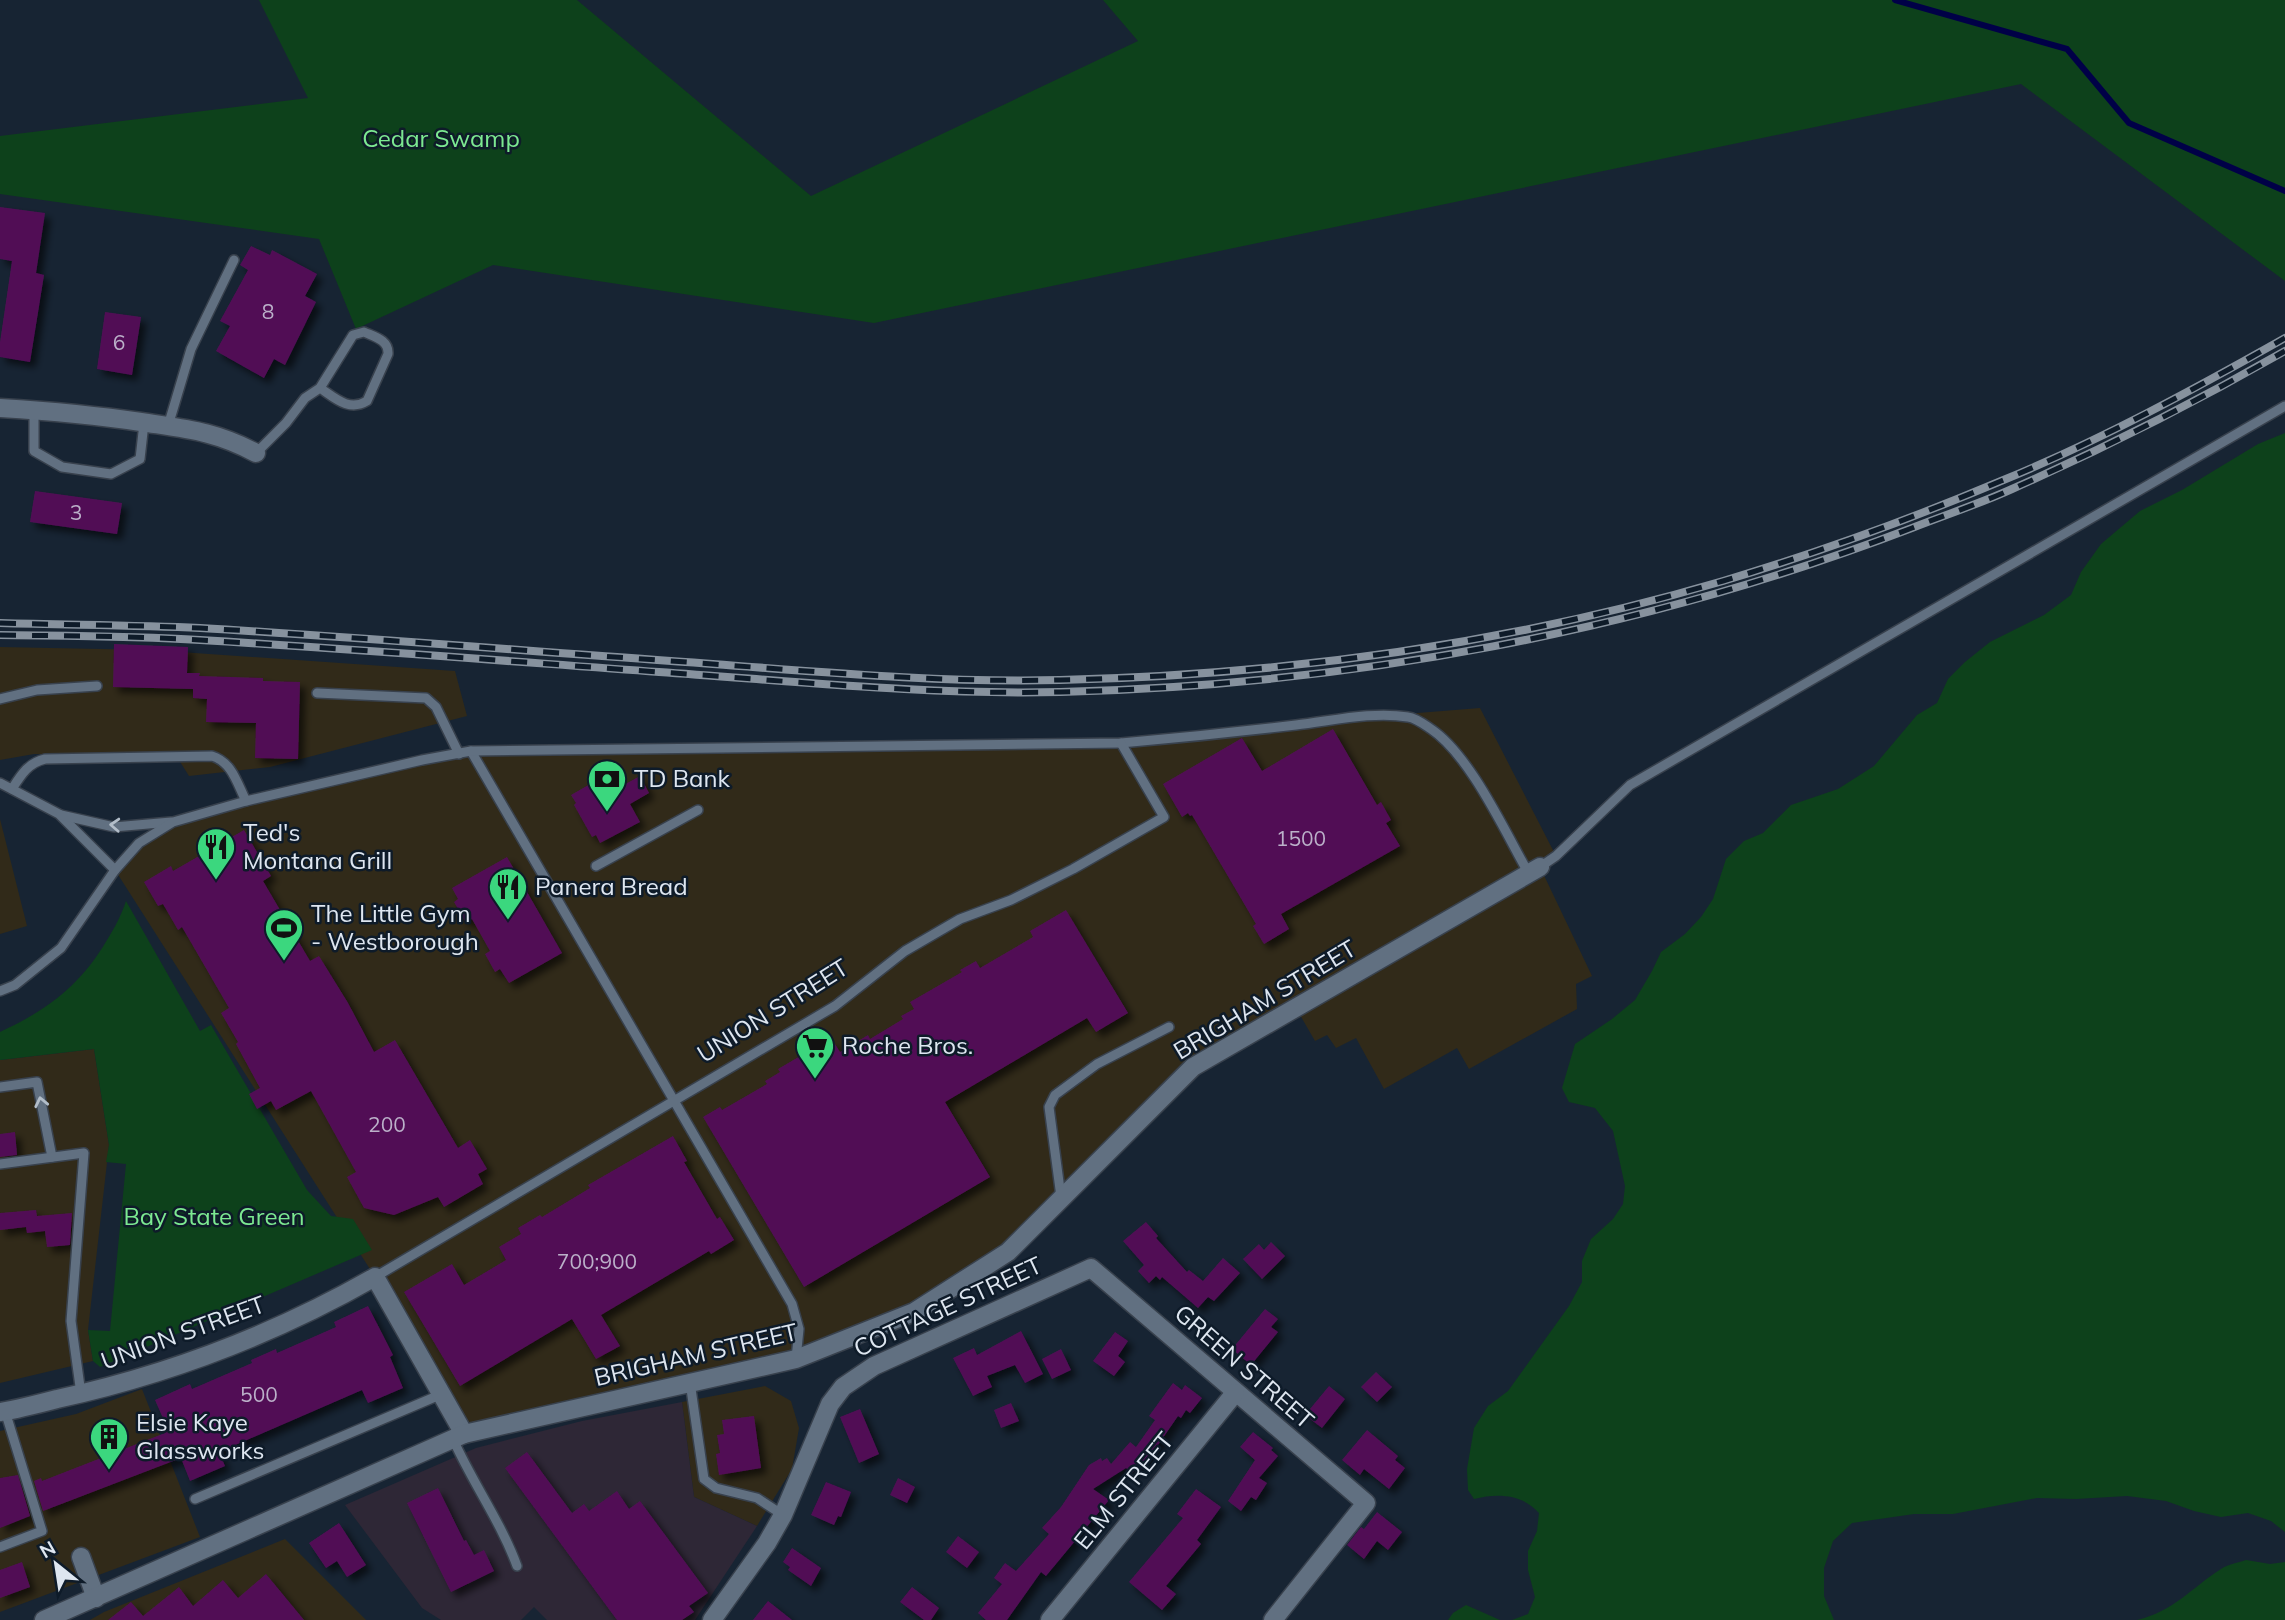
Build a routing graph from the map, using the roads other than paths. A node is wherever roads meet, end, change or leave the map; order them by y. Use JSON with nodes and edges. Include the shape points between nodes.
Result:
{"nodes":[{"id":1,"x":234,"y":260,"type":"dead end"},
{"id":2,"x":320,"y":388,"type":"junction"},
{"id":3,"x":2285,"y":406,"type":"edge"},
{"id":4,"x":0,"y":408,"type":"edge"},
{"id":5,"x":34,"y":410,"type":"junction"},
{"id":6,"x":144,"y":423,"type":"junction"},
{"id":7,"x":168,"y":426,"type":"junction"},
{"id":8,"x":256,"y":453,"type":"joint"},
{"id":9,"x":97,"y":686,"type":"dead end"},
{"id":10,"x":317,"y":693,"type":"dead end"},
{"id":11,"x":0,"y":699,"type":"edge"},
{"id":12,"x":1121,"y":743,"type":"junction"},
{"id":13,"x":471,"y":751,"type":"junction"},
{"id":14,"x":459,"y":754,"type":"junction"},
{"id":15,"x":0,"y":783,"type":"edge"},
{"id":16,"x":12,"y":789,"type":"junction"},
{"id":17,"x":246,"y":801,"type":"junction"},
{"id":18,"x":698,"y":810,"type":"dead end"},
{"id":19,"x":59,"y":814,"type":"junction"},
{"id":20,"x":173,"y":822,"type":"junction"},
{"id":21,"x":596,"y":866,"type":"dead end"},
{"id":22,"x":115,"y":870,"type":"junction"},
{"id":23,"x":1535,"y":870,"type":"junction"},
{"id":24,"x":0,"y":991,"type":"edge"},
{"id":25,"x":1169,"y":1027,"type":"dead end"},
{"id":26,"x":0,"y":1087,"type":"edge"},
{"id":27,"x":675,"y":1101,"type":"junction"},
{"id":28,"x":52,"y":1157,"type":"junction"},
{"id":29,"x":0,"y":1164,"type":"edge"},
{"id":30,"x":1062,"y":1198,"type":"junction"},
{"id":31,"x":1091,"y":1268,"type":"joint"},
{"id":32,"x":375,"y":1278,"type":"junction"},
{"id":33,"x":796,"y":1359,"type":"junction"},
{"id":34,"x":690,"y":1382,"type":"junction"},
{"id":35,"x":1235,"y":1393,"type":"junction"},
{"id":36,"x":81,"y":1394,"type":"junction"},
{"id":37,"x":442,"y":1394,"type":"junction"},
{"id":38,"x":3,"y":1412,"type":"edge"},
{"id":39,"x":459,"y":1436,"type":"junction"},
{"id":40,"x":195,"y":1499,"type":"dead end"},
{"id":41,"x":783,"y":1515,"type":"junction"},
{"id":42,"x":0,"y":1547,"type":"edge"},
{"id":43,"x":81,"y":1557,"type":"dead end"},
{"id":44,"x":517,"y":1566,"type":"dead end"},
{"id":45,"x":96,"y":1598,"type":"junction"},
{"id":46,"x":44,"y":1620,"type":"edge"},
{"id":47,"x":712,"y":1620,"type":"edge"},
{"id":48,"x":1050,"y":1620,"type":"edge"},
{"id":49,"x":1273,"y":1620,"type":"edge"}],
"edges":[{"from":1,"to":7,"type":"lane","via":[[191,349]]},
{"from":2,"to":2,"type":"lane","via":[[352,335],[363,332],[385,342],[388,354],[367,401],[344,404]]},
{"from":2,"to":8,"type":"lane","via":[[304,398],[286,424]]},
{"from":3,"to":23,"type":"lane","via":[[1630,785],[1556,856]]},
{"from":4,"to":5,"type":"street"},
{"from":5,"to":6,"type":"street"},
{"from":5,"to":6,"type":"lane","via":[[34,451],[62,467],[111,474],[140,459]]},
{"from":6,"to":7,"type":"street"},
{"from":7,"to":8,"type":"street","via":[[204,431]]},
{"from":9,"to":11,"type":"lane","via":[[37,690]]},
{"from":10,"to":14,"type":"lane","via":[[426,698],[436,707]]},
{"from":12,"to":13,"type":"lane"},
{"from":12,"to":23,"type":"lane","via":[[1355,718],[1411,717],[1432,729],[1459,755]]},
{"from":12,"to":27,"type":"lane","name":"UNION STREET","via":[[1164,817],[1011,900],[960,919],[905,951],[835,1006]]},
{"from":13,"to":14,"type":"lane"},
{"from":13,"to":27,"type":"lane"},
{"from":14,"to":17,"type":"lane"},
{"from":15,"to":16,"type":"lane"},
{"from":16,"to":17,"type":"lane","via":[[26,769],[45,759],[212,756],[227,764]]},
{"from":16,"to":19,"type":"lane"},
{"from":17,"to":20,"type":"lane"},
{"from":18,"to":21,"type":"lane"},
{"from":20,"to":19,"type":"lane","one_way":true,"via":[[114,827]]},
{"from":19,"to":22,"type":"lane"},
{"from":20,"to":22,"type":"lane","via":[[139,843]]},
{"from":22,"to":24,"type":"lane","via":[[61,948],[15,985]]},
{"from":23,"to":30,"type":"street","name":"BRIGHAM STREET","via":[[1193,1067]]},
{"from":25,"to":30,"type":"lane","via":[[1097,1064],[1050,1102]]},
{"from":28,"to":26,"type":"lane","one_way":true,"via":[[37,1082]]},
{"from":27,"to":32,"type":"lane","name":"UNION STREET"},
{"from":27,"to":33,"type":"lane","via":[[792,1304],[799,1329]]},
{"from":28,"to":29,"type":"lane"},
{"from":28,"to":36,"type":"lane","via":[[84,1153],[71,1321]]},
{"from":30,"to":33,"type":"street","name":"BRIGHAM STREET","via":[[1008,1252],[914,1312]]},
{"from":31,"to":35,"type":"street","name":"GREEN STREET"},
{"from":31,"to":41,"type":"street","name":"COTTAGE STREET","via":[[852,1380],[830,1405]]},
{"from":32,"to":36,"type":"street","name":"UNION STREET","via":[[210,1353]]},
{"from":32,"to":37,"type":"street"},
{"from":33,"to":34,"type":"street","name":"BRIGHAM STREET"},
{"from":34,"to":39,"type":"street","name":"BRIGHAM STREET"},
{"from":34,"to":41,"type":"lane","via":[[704,1479],[716,1488],[757,1498]]},
{"from":35,"to":48,"type":"street","name":"ELM STREET"},
{"from":35,"to":49,"type":"street","name":"GREEN STREET","via":[[1366,1503]]},
{"from":36,"to":38,"type":"street","name":"UNION STREET"},
{"from":37,"to":39,"type":"street"},
{"from":37,"to":40,"type":"lane"},
{"from":38,"to":42,"type":"lane","via":[[42,1531]]},
{"from":39,"to":44,"type":"lane","via":[[466,1467]]},
{"from":39,"to":45,"type":"street","name":"BRIGHAM STREET"},
{"from":41,"to":47,"type":"street","name":"COTTAGE STREET"},
{"from":43,"to":45,"type":"street"},
{"from":45,"to":46,"type":"street","name":"BRIGHAM STREET"}]}
